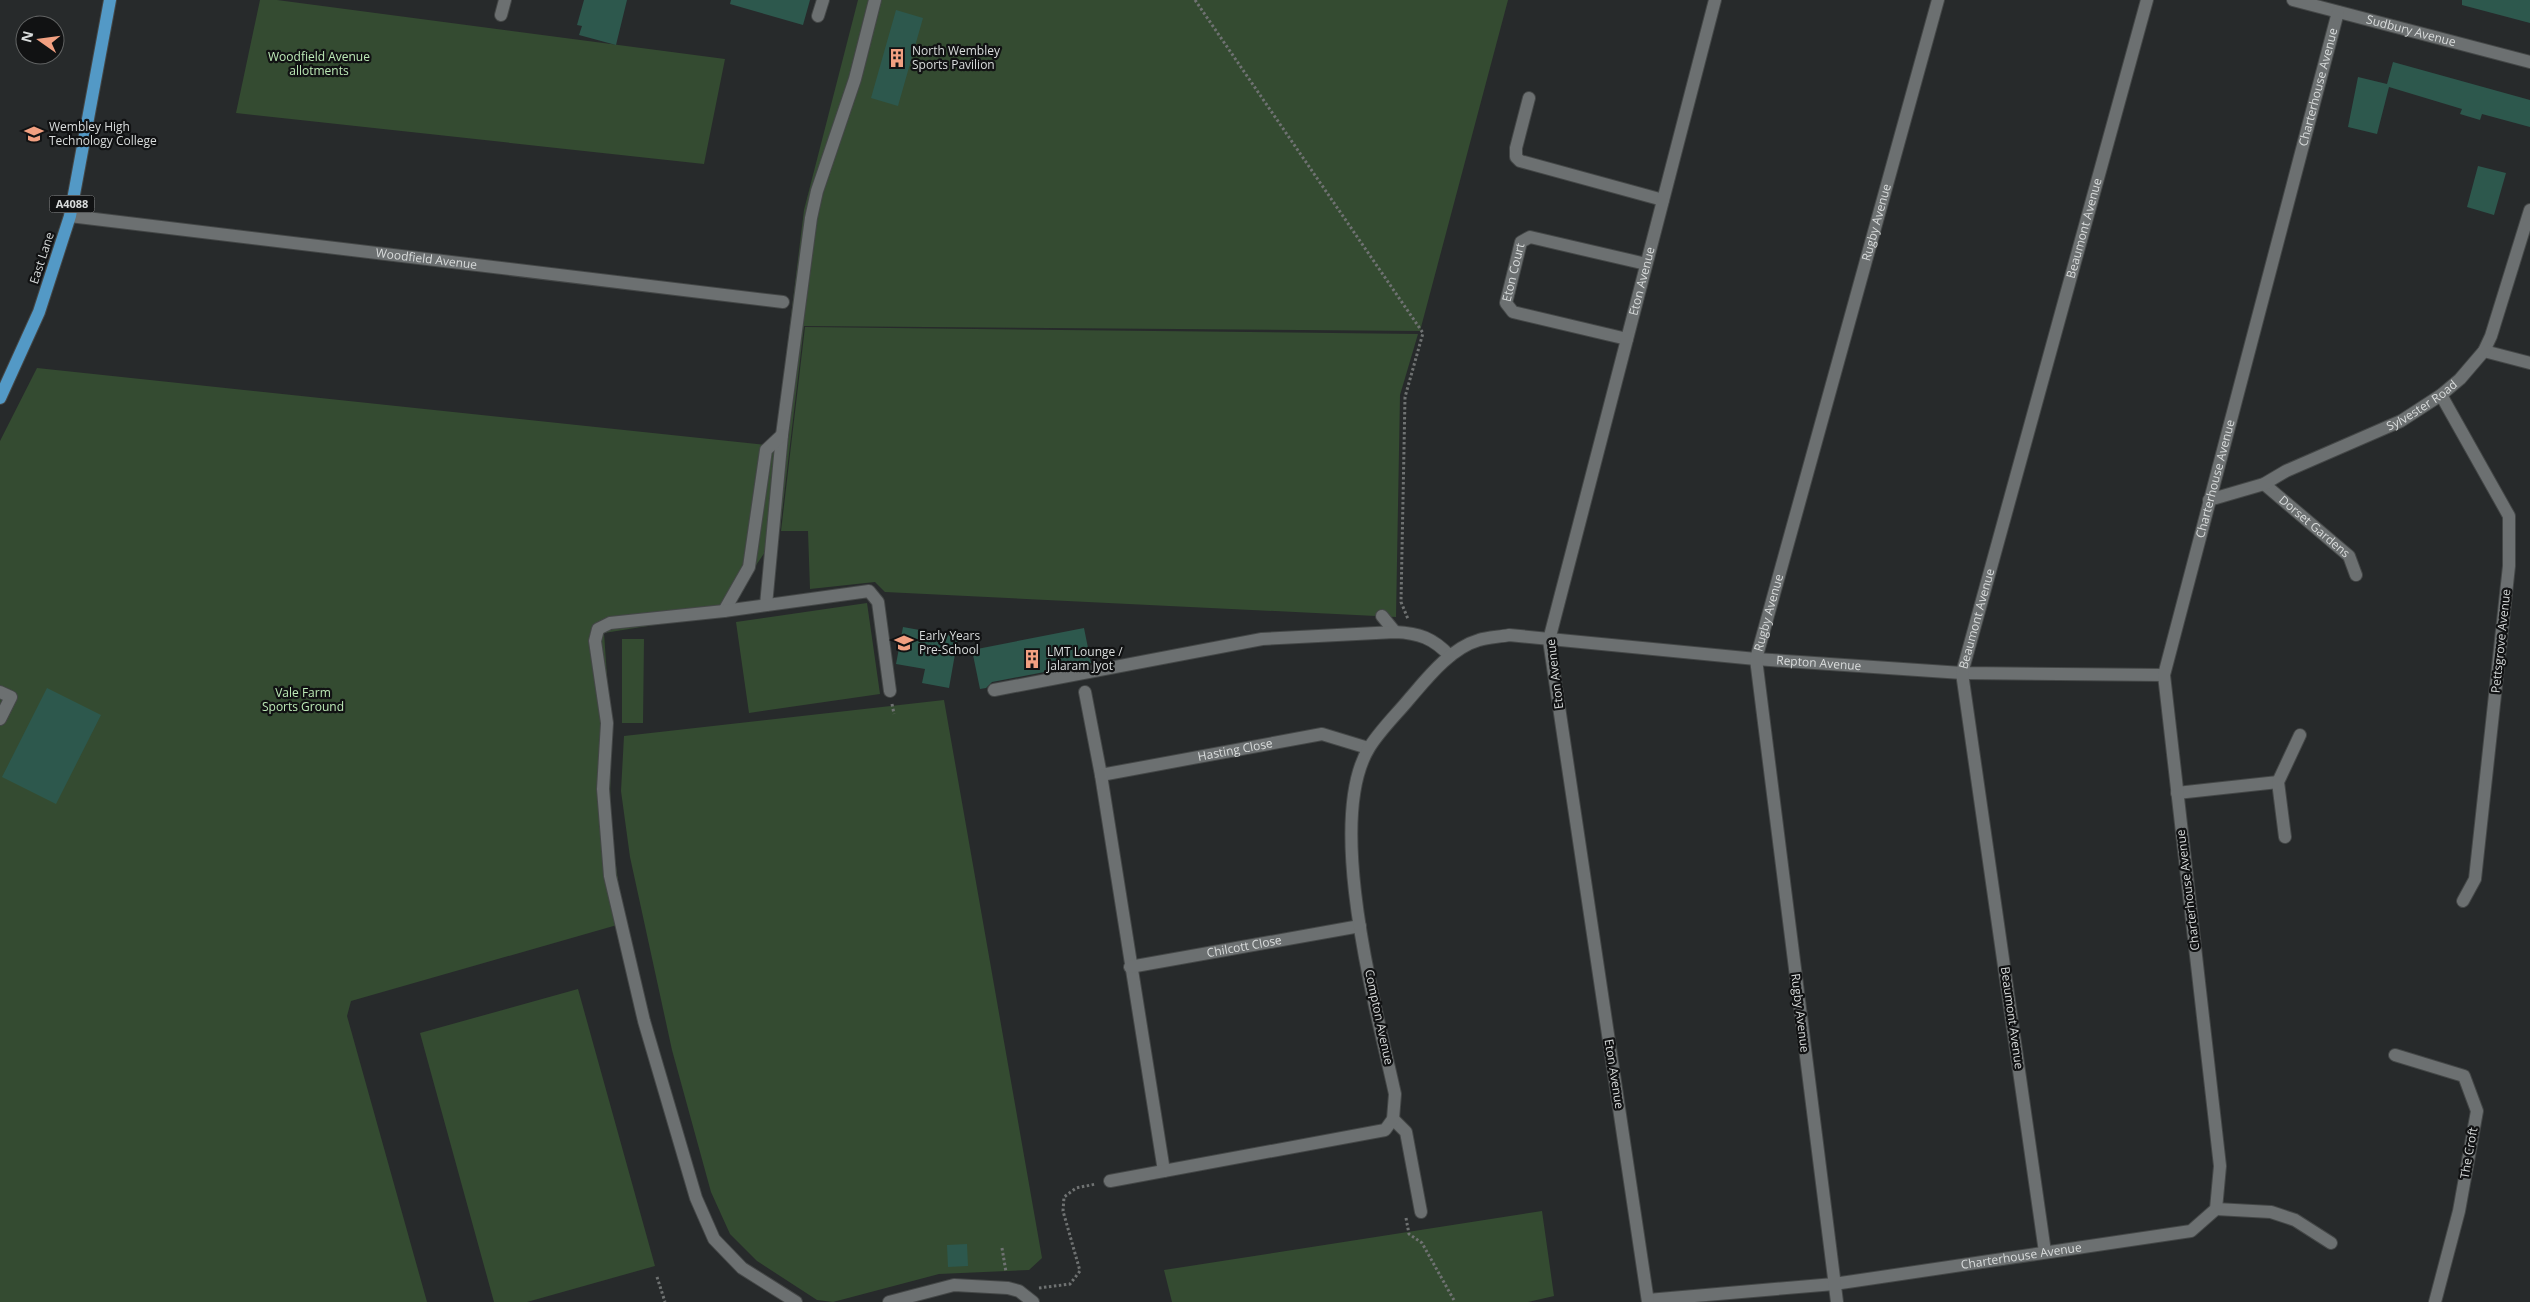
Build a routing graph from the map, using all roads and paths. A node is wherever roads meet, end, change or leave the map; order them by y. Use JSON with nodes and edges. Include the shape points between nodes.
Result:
{"nodes":[{"id":1,"x":110,"y":0,"type":"edge"},
{"id":2,"x":505,"y":0,"type":"edge"},
{"id":3,"x":823,"y":0,"type":"edge"},
{"id":4,"x":875,"y":0,"type":"edge"},
{"id":5,"x":1195,"y":0,"type":"edge"},
{"id":6,"x":1715,"y":0,"type":"edge"},
{"id":7,"x":1938,"y":0,"type":"edge"},
{"id":8,"x":2147,"y":0,"type":"edge"},
{"id":9,"x":2293,"y":0,"type":"edge"},
{"id":10,"x":2338,"y":12,"type":"junction"},
{"id":11,"x":501,"y":15,"type":"dead end"},
{"id":12,"x":818,"y":16,"type":"dead end"},
{"id":13,"x":2530,"y":62,"type":"edge"},
{"id":14,"x":1529,"y":98,"type":"dead end"},
{"id":15,"x":1663,"y":200,"type":"junction"},
{"id":16,"x":2530,"y":210,"type":"edge"},
{"id":17,"x":70,"y":216,"type":"junction"},
{"id":18,"x":1646,"y":264,"type":"junction"},
{"id":19,"x":783,"y":302,"type":"dead end"},
{"id":20,"x":1627,"y":339,"type":"junction"},
{"id":21,"x":2484,"y":351,"type":"junction"},
{"id":22,"x":2530,"y":363,"type":"edge"},
{"id":23,"x":2441,"y":395,"type":"junction"},
{"id":24,"x":0,"y":398,"type":"edge"},
{"id":25,"x":782,"y":435,"type":"junction"},
{"id":26,"x":2264,"y":484,"type":"junction"},
{"id":27,"x":2209,"y":500,"type":"junction"},
{"id":28,"x":2356,"y":575,"type":"dead end"},
{"id":29,"x":766,"y":605,"type":"junction"},
{"id":30,"x":724,"y":611,"type":"junction"},
{"id":31,"x":1382,"y":616,"type":"dead end"},
{"id":32,"x":1394,"y":632,"type":"junction"},
{"id":33,"x":1415,"y":633,"type":"junction"},
{"id":34,"x":1549,"y":640,"type":"junction"},
{"id":35,"x":1450,"y":656,"type":"junction"},
{"id":36,"x":1756,"y":659,"type":"junction"},
{"id":37,"x":1962,"y":673,"type":"junction"},
{"id":38,"x":2164,"y":676,"type":"junction"},
{"id":39,"x":994,"y":690,"type":"dead end"},
{"id":40,"x":890,"y":691,"type":"dead end"},
{"id":41,"x":0,"y":692,"type":"edge"},
{"id":42,"x":1085,"y":692,"type":"dead end"},
{"id":43,"x":0,"y":719,"type":"edge"},
{"id":44,"x":2300,"y":735,"type":"dead end"},
{"id":45,"x":1368,"y":748,"type":"junction"},
{"id":46,"x":1101,"y":775,"type":"junction"},
{"id":47,"x":2278,"y":782,"type":"junction"},
{"id":48,"x":2177,"y":793,"type":"junction"},
{"id":49,"x":2285,"y":837,"type":"dead end"},
{"id":50,"x":2463,"y":901,"type":"dead end"},
{"id":51,"x":1360,"y":926,"type":"junction"},
{"id":52,"x":1130,"y":967,"type":"junction"},
{"id":53,"x":2395,"y":1055,"type":"dead end"},
{"id":54,"x":1393,"y":1119,"type":"junction"},
{"id":55,"x":1164,"y":1171,"type":"junction"},
{"id":56,"x":1110,"y":1181,"type":"joint"},
{"id":57,"x":2216,"y":1209,"type":"junction"},
{"id":58,"x":1421,"y":1212,"type":"dead end"},
{"id":59,"x":1407,"y":1227,"type":"dead end"},
{"id":60,"x":2331,"y":1243,"type":"dead end"},
{"id":61,"x":1002,"y":1248,"type":"dead end"},
{"id":62,"x":2045,"y":1252,"type":"junction"},
{"id":63,"x":657,"y":1277,"type":"dead end"},
{"id":64,"x":1834,"y":1284,"type":"junction"},
{"id":65,"x":1013,"y":1289,"type":"junction"},
{"id":66,"x":1648,"y":1301,"type":"edge"},
{"id":67,"x":665,"y":1302,"type":"edge"},
{"id":68,"x":796,"y":1302,"type":"edge"},
{"id":69,"x":889,"y":1302,"type":"edge"},
{"id":70,"x":1033,"y":1302,"type":"edge"},
{"id":71,"x":1455,"y":1302,"type":"edge"},
{"id":72,"x":1837,"y":1302,"type":"edge"},
{"id":73,"x":2435,"y":1302,"type":"edge"}],
"edges":[{"from":1,"to":17,"type":"main road","name":"East Lane","number":"A4088"},
{"from":2,"to":11,"type":"street"},
{"from":3,"to":12,"type":"street"},
{"from":4,"to":25,"type":"street","via":[[855,79],[811,218]]},
{"from":5,"to":33,"type":"path","via":[[1423,333],[1406,397],[1401,602]]},
{"from":6,"to":15,"type":"street","name":"Eton Avenue"},
{"from":7,"to":36,"type":"street","name":"Rugby Avenue"},
{"from":8,"to":37,"type":"street","name":"Beaumont Avenue"},
{"from":9,"to":10,"type":"street","name":"Sudbury Avenue"},
{"from":10,"to":13,"type":"street","name":"Sudbury Avenue"},
{"from":10,"to":27,"type":"street","name":"Charterhouse Avenue"},
{"from":14,"to":15,"type":"street","via":[[1516,148],[1516,157],[1520,161]]},
{"from":15,"to":18,"type":"street","name":"Eton Avenue"},
{"from":16,"to":21,"type":"street","name":"Sylvester Road","via":[[2499,317]]},
{"from":17,"to":19,"type":"street","name":"Woodfield Avenue"},
{"from":17,"to":24,"type":"main road","name":"East Lane","number":"A4088","via":[[39,312]]},
{"from":18,"to":20,"type":"street","name":"Eton Avenue"},
{"from":18,"to":20,"type":"street","name":"Eton Court","via":[[1530,237],[1521,242],[1506,303],[1513,312]]},
{"from":20,"to":34,"type":"street","name":"Eton Avenue"},
{"from":21,"to":22,"type":"street"},
{"from":21,"to":23,"type":"street","name":"Sylvester Road"},
{"from":23,"to":26,"type":"street","name":"Sylvester Road","via":[[2402,421],[2286,471]]},
{"from":23,"to":50,"type":"street","name":"Pettsgrove Avenue","via":[[2509,516],[2509,566],[2475,879]]},
{"from":25,"to":29,"type":"street"},
{"from":25,"to":30,"type":"street","via":[[766,450],[749,567]]},
{"from":26,"to":27,"type":"street","name":"Sylvester Road"},
{"from":26,"to":28,"type":"street","name":"Dorset Gardens","via":[[2349,556]]},
{"from":27,"to":38,"type":"street","name":"Charterhouse Avenue"},
{"from":29,"to":30,"type":"street"},
{"from":29,"to":40,"type":"street","via":[[869,591],[878,602]]},
{"from":30,"to":68,"type":"street","via":[[610,623],[598,629],[595,641],[607,723],[603,789],[610,876],[644,1021],[696,1198],[714,1239],[742,1268]]},
{"from":31,"to":32,"type":"street"},
{"from":32,"to":33,"type":"street"},
{"from":32,"to":39,"type":"street","via":[[1262,639]]},
{"from":33,"to":35,"type":"street","via":[[1433,640]]},
{"from":34,"to":35,"type":"street","name":"Repton Avenue","via":[[1509,635],[1478,640]]},
{"from":34,"to":36,"type":"street","name":"Repton Avenue"},
{"from":34,"to":66,"type":"street","name":"Eton Avenue"},
{"from":35,"to":45,"type":"street","name":"Compton Avenue"},
{"from":36,"to":37,"type":"street","name":"Repton Avenue"},
{"from":36,"to":64,"type":"street","name":"Rugby Avenue"},
{"from":37,"to":38,"type":"street","name":"Repton Avenue"},
{"from":37,"to":62,"type":"street","name":"Beaumont Avenue"},
{"from":38,"to":48,"type":"street","name":"Charterhouse Avenue"},
{"from":41,"to":43,"type":"street","via":[[11,697]]},
{"from":42,"to":46,"type":"street"},
{"from":44,"to":47,"type":"street"},
{"from":45,"to":46,"type":"street","name":"Hasting Close","via":[[1322,734]]},
{"from":45,"to":51,"type":"street","name":"Compton Avenue","via":[[1356,784],[1350,835]]},
{"from":46,"to":52,"type":"street"},
{"from":47,"to":48,"type":"street"},
{"from":47,"to":49,"type":"street"},
{"from":48,"to":57,"type":"street","name":"Charterhouse Avenue","via":[[2220,1166]]},
{"from":51,"to":52,"type":"street","name":"Chilcott Close"},
{"from":51,"to":54,"type":"street","name":"Compton Avenue","via":[[1395,1094]]},
{"from":52,"to":55,"type":"street"},
{"from":53,"to":73,"type":"street","name":"The Croft","via":[[2464,1076],[2477,1111],[2459,1211]]},
{"from":54,"to":55,"type":"street","via":[[1385,1130]]},
{"from":54,"to":58,"type":"street","via":[[1406,1132]]},
{"from":55,"to":56,"type":"street"},
{"from":56,"to":65,"type":"path","via":[[1076,1188],[1064,1197],[1063,1211],[1080,1271],[1070,1284]]},
{"from":57,"to":60,"type":"street","via":[[2271,1212],[2295,1220]]},
{"from":57,"to":62,"type":"street","name":"Charterhouse Avenue","via":[[2191,1231]]},
{"from":59,"to":71,"type":"path","via":[[1409,1234],[1422,1243]]},
{"from":61,"to":65,"type":"path"},
{"from":62,"to":64,"type":"street","name":"Charterhouse Avenue"},
{"from":63,"to":67,"type":"path"},
{"from":64,"to":66,"type":"street","name":"Charterhouse Avenue"},
{"from":64,"to":72,"type":"street","name":"Rugby Avenue"},
{"from":65,"to":69,"type":"street","via":[[954,1285]]},
{"from":65,"to":70,"type":"street"}]}
